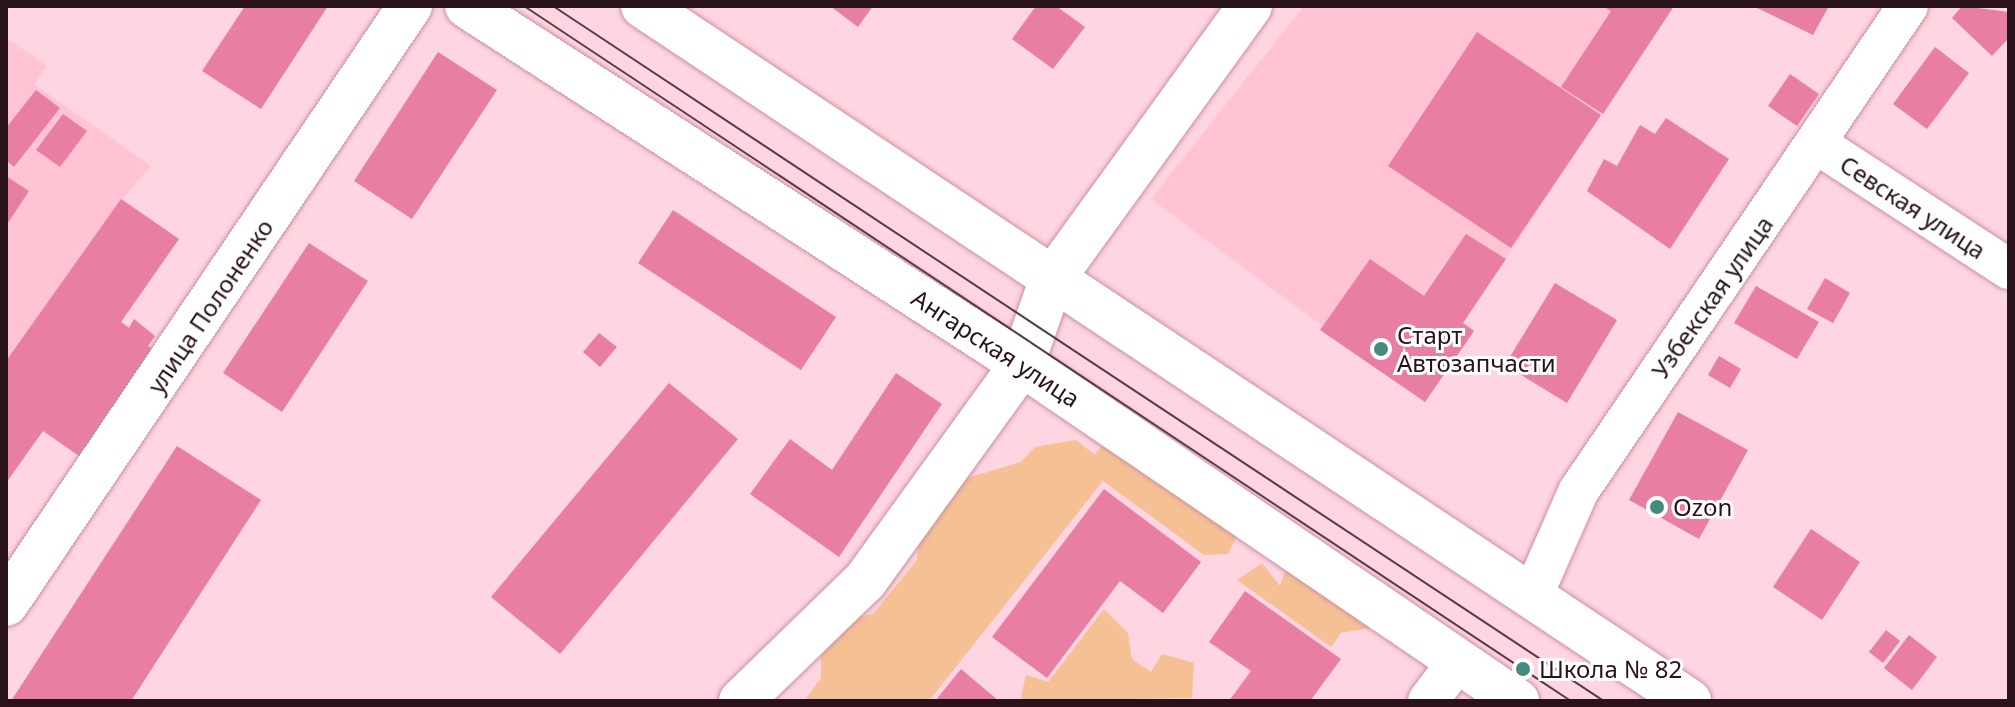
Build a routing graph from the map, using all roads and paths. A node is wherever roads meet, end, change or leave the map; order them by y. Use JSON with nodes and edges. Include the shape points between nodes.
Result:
{"nodes":[{"id":1,"x":410,"y":6,"type":"edge"},
{"id":2,"x":467,"y":6,"type":"edge"},
{"id":3,"x":643,"y":6,"type":"edge"},
{"id":4,"x":1250,"y":6,"type":"edge"},
{"id":5,"x":1908,"y":6,"type":"edge"},
{"id":6,"x":1817,"y":144,"type":"junction"},
{"id":7,"x":2009,"y":269,"type":"edge"},
{"id":8,"x":1051,"y":281,"type":"junction"},
{"id":9,"x":1022,"y":364,"type":"junction"},
{"id":10,"x":1532,"y":597,"type":"junction"},
{"id":11,"x":6,"y":604,"type":"edge"},
{"id":12,"x":1458,"y":661,"type":"junction"},
{"id":13,"x":741,"y":701,"type":"edge"},
{"id":14,"x":1428,"y":701,"type":"edge"},
{"id":15,"x":1517,"y":701,"type":"edge"},
{"id":16,"x":1689,"y":701,"type":"edge"}],
"edges":[{"from":1,"to":11,"type":"main road","name":"улица Полоненко"},
{"from":2,"to":9,"type":"main road","name":"Ангарская улица"},
{"from":3,"to":8,"type":"main road"},
{"from":4,"to":8,"type":"main road"},
{"from":5,"to":6,"type":"street","name":"Узбекская улица"},
{"from":6,"to":7,"type":"street","name":"Севская улица"},
{"from":6,"to":10,"type":"street","name":"Узбекская улица","via":[[1578,492]]},
{"from":8,"to":9,"type":"main road"},
{"from":8,"to":10,"type":"main road"},
{"from":9,"to":12,"type":"main road","name":"Ангарская улица"},
{"from":9,"to":13,"type":"main road","via":[[865,581]]},
{"from":10,"to":16,"type":"main road"},
{"from":12,"to":14,"type":"street"},
{"from":12,"to":15,"type":"main road","name":"Ангарская улица"}]}
